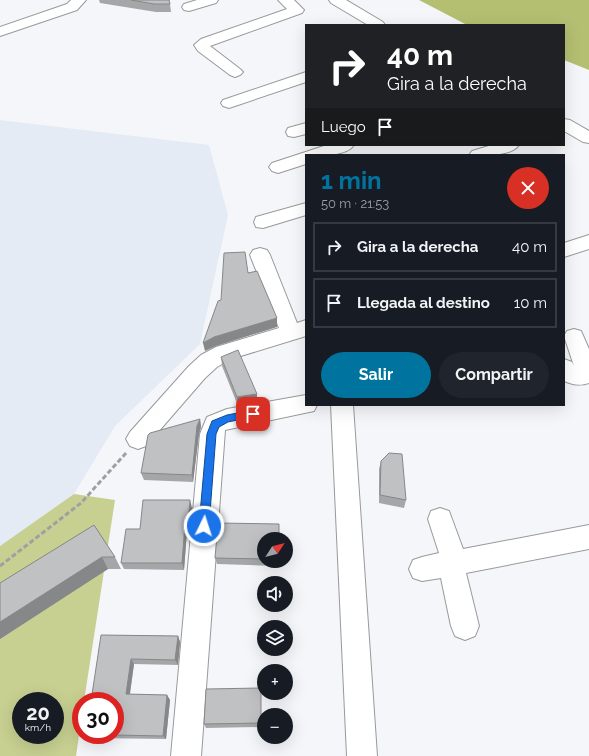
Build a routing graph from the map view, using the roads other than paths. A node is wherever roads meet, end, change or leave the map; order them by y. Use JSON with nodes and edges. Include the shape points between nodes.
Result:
{"nodes":[{"id":1,"x":79,"y":0,"type":"edge"},
{"id":2,"x":211,"y":0,"type":"edge"},
{"id":3,"x":285,"y":0,"type":"edge"},
{"id":4,"x":336,"y":0,"type":"edge"},
{"id":5,"x":189,"y":7,"type":"dead end"},
{"id":6,"x":376,"y":24,"type":"edge"},
{"id":7,"x":0,"y":32,"type":"edge"},
{"id":8,"x":236,"y":72,"type":"dead end"},
{"id":9,"x":305,"y":77,"type":"edge"},
{"id":10,"x":229,"y":103,"type":"dead end"},
{"id":11,"x":566,"y":126,"type":"edge"},
{"id":12,"x":589,"y":138,"type":"edge"},
{"id":13,"x":342,"y":146,"type":"edge"},
{"id":14,"x":507,"y":146,"type":"edge"},
{"id":15,"x":317,"y":154,"type":"edge"},
{"id":16,"x":481,"y":154,"type":"edge"},
{"id":17,"x":305,"y":158,"type":"edge"},
{"id":18,"x":278,"y":167,"type":"dead end"},
{"id":19,"x":305,"y":209,"type":"edge"},
{"id":20,"x":263,"y":222,"type":"dead end"},
{"id":21,"x":260,"y":255,"type":"dead end"},
{"id":22,"x":298,"y":331,"type":"edge"},
{"id":23,"x":576,"y":337,"type":"edge"},
{"id":24,"x":565,"y":370,"type":"edge"},
{"id":25,"x":305,"y":404,"type":"edge"},
{"id":26,"x":342,"y":406,"type":"edge"},
{"id":27,"x":138,"y":439,"type":"road end"},
{"id":28,"x":440,"y":519,"type":"dead end"},
{"id":29,"x":589,"y":537,"type":"edge"},
{"id":30,"x":453,"y":563,"type":"junction"},
{"id":31,"x":422,"y":569,"type":"dead end"},
{"id":32,"x":465,"y":626,"type":"dead end"},
{"id":33,"x":186,"y":756,"type":"edge"},
{"id":34,"x":362,"y":756,"type":"edge"}],
"edges":[{"from":1,"to":7,"type":"street","via":[[72,7]]},
{"from":2,"to":5,"type":"street"},
{"from":3,"to":8,"type":"street","via":[[297,10],[201,45]]},
{"from":4,"to":6,"type":"street"},
{"from":9,"to":10,"type":"street"},
{"from":11,"to":12,"type":"street"},
{"from":13,"to":15,"type":"street"},
{"from":14,"to":16,"type":"street"},
{"from":17,"to":18,"type":"street"},
{"from":19,"to":20,"type":"street"},
{"from":21,"to":22,"type":"street"},
{"from":22,"to":27,"type":"street","via":[[224,353],[209,361]]},
{"from":23,"to":24,"type":"street","via":[[587,372],[584,376],[574,376]]},
{"from":25,"to":33,"type":"street","via":[[227,419],[215,424],[212,434]]},
{"from":26,"to":34,"type":"street"},
{"from":28,"to":30,"type":"street"},
{"from":29,"to":30,"type":"street"},
{"from":30,"to":31,"type":"street"},
{"from":30,"to":32,"type":"street"}]}
